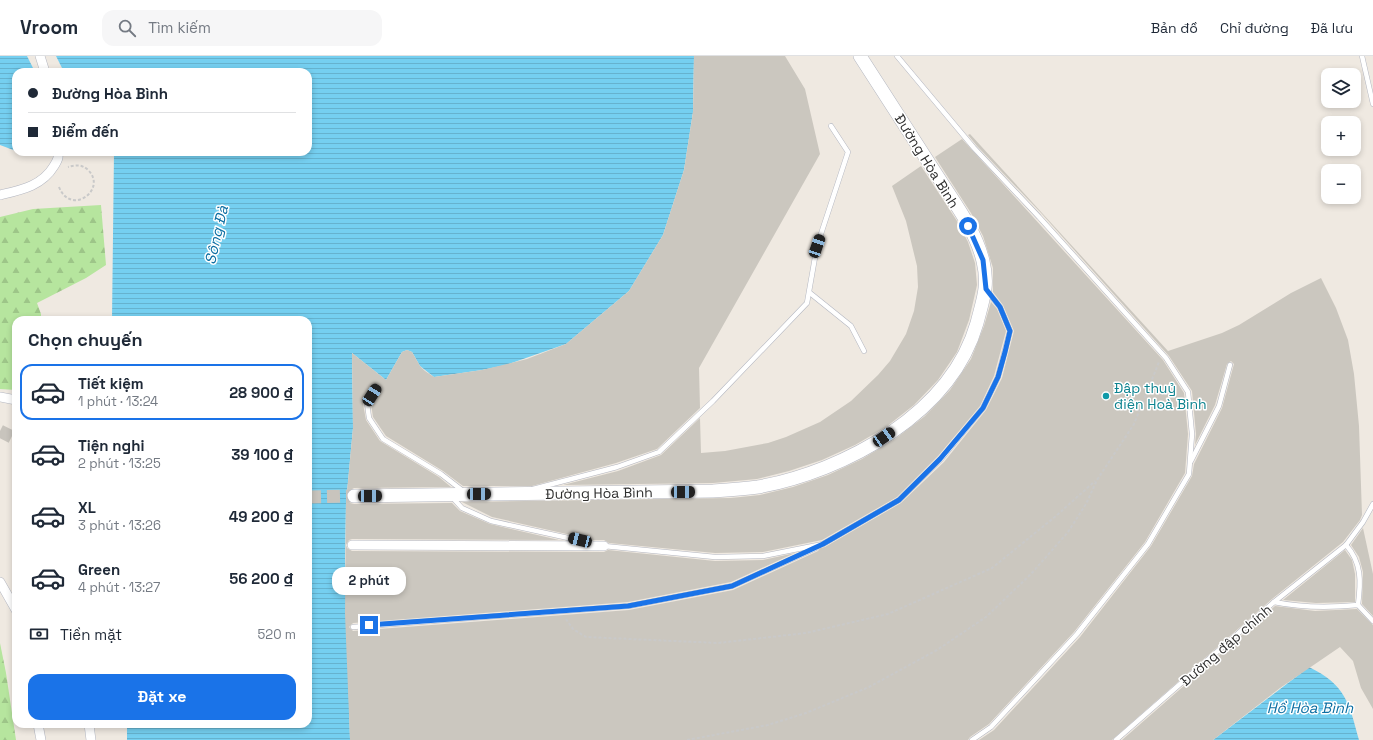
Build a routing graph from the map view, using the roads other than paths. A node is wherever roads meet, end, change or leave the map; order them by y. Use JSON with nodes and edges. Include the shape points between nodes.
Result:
{"nodes":[{"id":1,"x":40,"y":56,"type":"edge"},
{"id":2,"x":860,"y":56,"type":"edge"},
{"id":3,"x":897,"y":56,"type":"edge"},
{"id":4,"x":1362,"y":56,"type":"edge"},
{"id":5,"x":44,"y":68,"type":"edge"},
{"id":6,"x":1373,"y":104,"type":"edge"},
{"id":7,"x":831,"y":126,"type":"dead end"},
{"id":8,"x":58,"y":156,"type":"edge"},
{"id":9,"x":0,"y":195,"type":"edge"},
{"id":10,"x":986,"y":289,"type":"junction"},
{"id":11,"x":810,"y":293,"type":"junction"},
{"id":12,"x":864,"y":351,"type":"dead end"},
{"id":13,"x":1230,"y":365,"type":"dead end"},
{"id":14,"x":377,"y":388,"type":"dead end"},
{"id":15,"x":0,"y":397,"type":"edge"},
{"id":16,"x":12,"y":399,"type":"edge"},
{"id":17,"x":1190,"y":465,"type":"junction"},
{"id":18,"x":449,"y":494,"type":"junction"},
{"id":19,"x":467,"y":494,"type":"junction"},
{"id":20,"x":516,"y":494,"type":"junction"},
{"id":21,"x":354,"y":496,"type":"tunnel mouth"},
{"id":22,"x":1373,"y":504,"type":"edge"},
{"id":23,"x":823,"y":544,"type":"junction"},
{"id":24,"x":352,"y":545,"type":"dead end"},
{"id":25,"x":1346,"y":545,"type":"junction"},
{"id":26,"x":604,"y":546,"type":"junction"},
{"id":27,"x":0,"y":582,"type":"edge"},
{"id":28,"x":1274,"y":602,"type":"junction"},
{"id":29,"x":12,"y":603,"type":"edge"},
{"id":30,"x":1358,"y":605,"type":"junction"},
{"id":31,"x":1373,"y":621,"type":"edge"},
{"id":32,"x":353,"y":627,"type":"dead end"},
{"id":33,"x":39,"y":728,"type":"edge"},
{"id":34,"x":89,"y":728,"type":"edge"},
{"id":35,"x":41,"y":740,"type":"edge"},
{"id":36,"x":90,"y":740,"type":"edge"},
{"id":37,"x":972,"y":740,"type":"edge"},
{"id":38,"x":1116,"y":740,"type":"edge"}],
"edges":[{"from":1,"to":5,"type":"street"},
{"from":2,"to":10,"type":"main road","name":"Đường Hòa Bình","via":[[974,236],[983,260]]},
{"from":3,"to":17,"type":"lane","via":[[974,148],[1162,354],[1188,392],[1192,434]]},
{"from":4,"to":6,"type":"lane"},
{"from":7,"to":11,"type":"lane","via":[[848,152],[817,246]]},
{"from":8,"to":9,"type":"street","via":[[48,177],[28,188]]},
{"from":10,"to":20,"type":"main road","name":"Đường Hòa Bình","via":[[972,338],[948,380],[910,419],[865,449],[831,465],[758,487],[713,491]]},
{"from":10,"to":23,"type":"lane","via":[[1000,307],[1010,331],[998,377],[983,408],[940,459],[899,500]]},
{"from":11,"to":12,"type":"lane","via":[[851,326]]},
{"from":11,"to":20,"type":"lane","via":[[807,303],[713,401],[659,452],[617,467]]},
{"from":13,"to":17,"type":"lane","via":[[1219,406]]},
{"from":14,"to":19,"type":"lane","via":[[367,403],[369,418],[383,439],[441,474]]},
{"from":15,"to":16,"type":"street"},
{"from":17,"to":37,"type":"lane","via":[[1189,474],[1148,544],[1077,634],[991,727]]},
{"from":18,"to":19,"type":"main road","name":"Đường Hòa Bình"},
{"from":18,"to":21,"type":"main road","name":"Đường Hòa Bình"},
{"from":18,"to":26,"type":"lane","via":[[462,508],[492,521]]},
{"from":19,"to":20,"type":"main road","name":"Đường Hòa Bình"},
{"from":22,"to":25,"type":"lane"},
{"from":23,"to":26,"type":"lane","via":[[756,556],[715,557]]},
{"from":23,"to":32,"type":"lane","via":[[732,586],[628,606]]},
{"from":24,"to":26,"type":"street"},
{"from":25,"to":28,"type":"lane"},
{"from":25,"to":30,"type":"lane","via":[[1352,551],[1360,568]]},
{"from":27,"to":29,"type":"street"},
{"from":28,"to":30,"type":"lane","name":"Đường đập chính","via":[[1297,607],[1323,608]]},
{"from":28,"to":38,"type":"lane","name":"Đường đập chính"},
{"from":30,"to":31,"type":"lane"},
{"from":33,"to":35,"type":"street"},
{"from":34,"to":36,"type":"street"}]}
